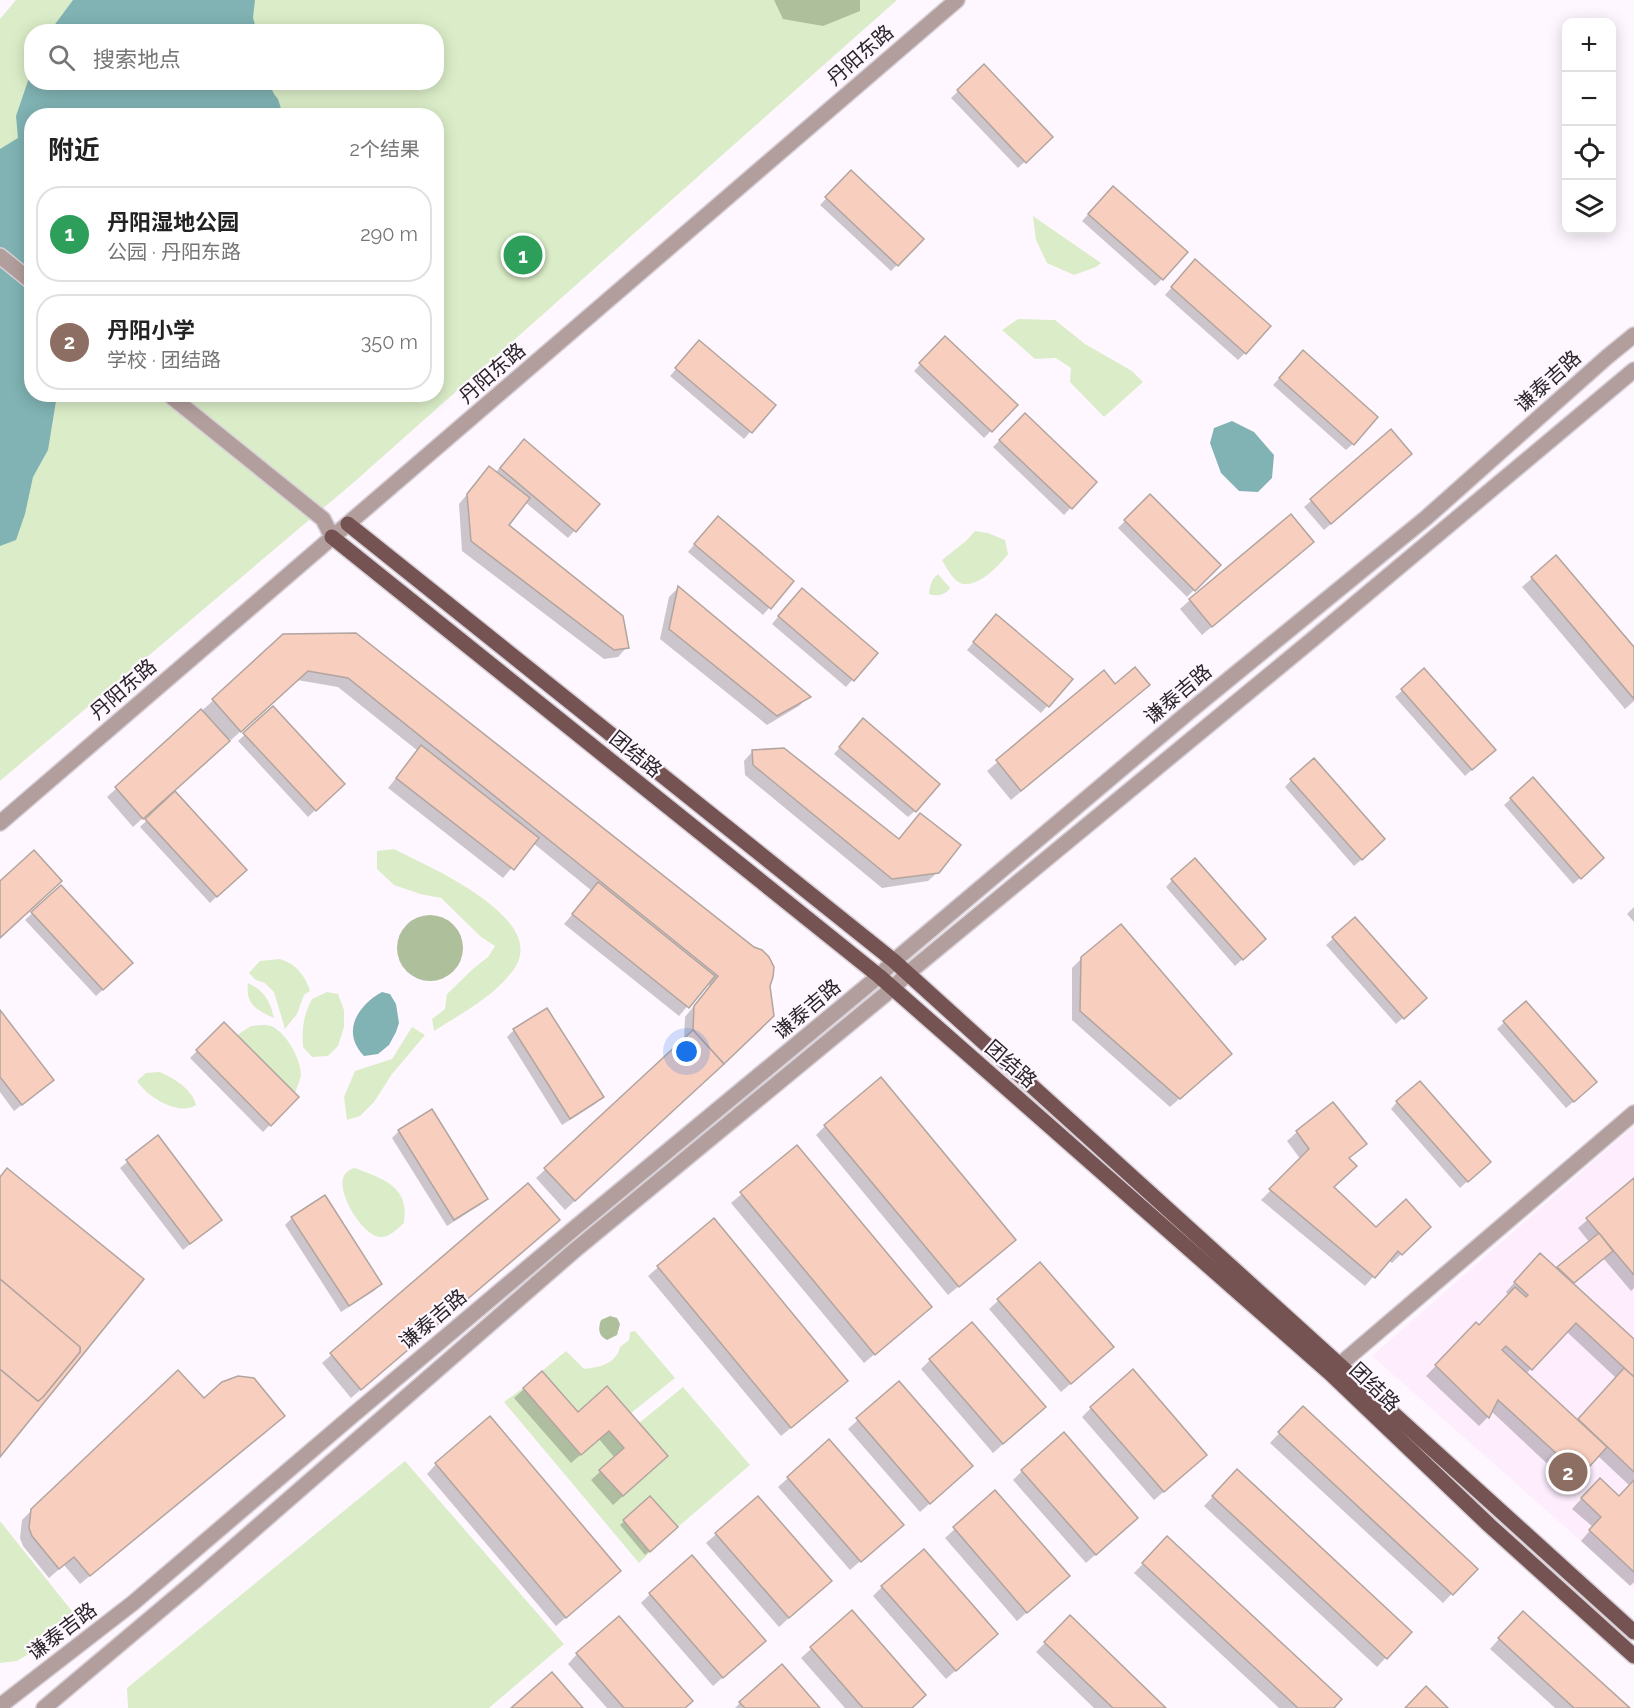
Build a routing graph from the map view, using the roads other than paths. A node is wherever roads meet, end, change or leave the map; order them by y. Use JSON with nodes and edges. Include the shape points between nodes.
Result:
{"nodes":[{"id":1,"x":957,"y":0,"type":"edge"},
{"id":2,"x":0,"y":256,"type":"edge"},
{"id":3,"x":24,"y":276,"type":"edge"},
{"id":4,"x":1634,"y":335,"type":"edge"},
{"id":5,"x":1634,"y":370,"type":"edge"},
{"id":6,"x":178,"y":402,"type":"edge"},
{"id":7,"x":323,"y":519,"type":"junction"},
{"id":8,"x":348,"y":525,"type":"junction"},
{"id":9,"x":332,"y":537,"type":"junction"},
{"id":10,"x":0,"y":823,"type":"edge"},
{"id":11,"x":894,"y":961,"type":"junction"},
{"id":12,"x":908,"y":973,"type":"junction"},
{"id":13,"x":879,"y":976,"type":"junction"},
{"id":14,"x":893,"y":988,"type":"junction"},
{"id":15,"x":1634,"y":1113,"type":"edge"},
{"id":16,"x":1334,"y":1369,"type":"junction"},
{"id":17,"x":1634,"y":1632,"type":"edge"},
{"id":18,"x":1634,"y":1656,"type":"edge"},
{"id":19,"x":0,"y":1706,"type":"edge"},
{"id":20,"x":44,"y":1708,"type":"edge"}],
"edges":[{"from":1,"to":8,"type":"street","name":"丹阳东路"},
{"from":2,"to":3,"type":"street"},
{"from":4,"to":11,"type":"street","name":"谦泰吉路","via":[[1426,518]]},
{"from":5,"to":12,"type":"street","name":"谦泰吉路"},
{"from":6,"to":7,"type":"street"},
{"from":7,"to":8,"type":"street"},
{"from":7,"to":9,"type":"street"},
{"from":8,"to":9,"type":"street","name":"丹阳东路"},
{"from":8,"to":11,"type":"main road","name":"团结路"},
{"from":9,"to":10,"type":"street","name":"丹阳东路"},
{"from":9,"to":13,"type":"main road","name":"团结路"},
{"from":11,"to":12,"type":"main road","name":"团结路"},
{"from":11,"to":13,"type":"street","name":"谦泰吉路"},
{"from":12,"to":14,"type":"street","name":"谦泰吉路"},
{"from":12,"to":16,"type":"main road","name":"团结路"},
{"from":13,"to":14,"type":"main road","name":"团结路"},
{"from":13,"to":19,"type":"street","name":"谦泰吉路","via":[[133,1603]]},
{"from":14,"to":16,"type":"main road","name":"团结路"},
{"from":14,"to":20,"type":"street","name":"谦泰吉路","via":[[575,1250]]},
{"from":15,"to":16,"type":"street"},
{"from":16,"to":17,"type":"main road","name":"团结路"},
{"from":16,"to":18,"type":"main road","name":"团结路","via":[[1489,1525]]}]}
